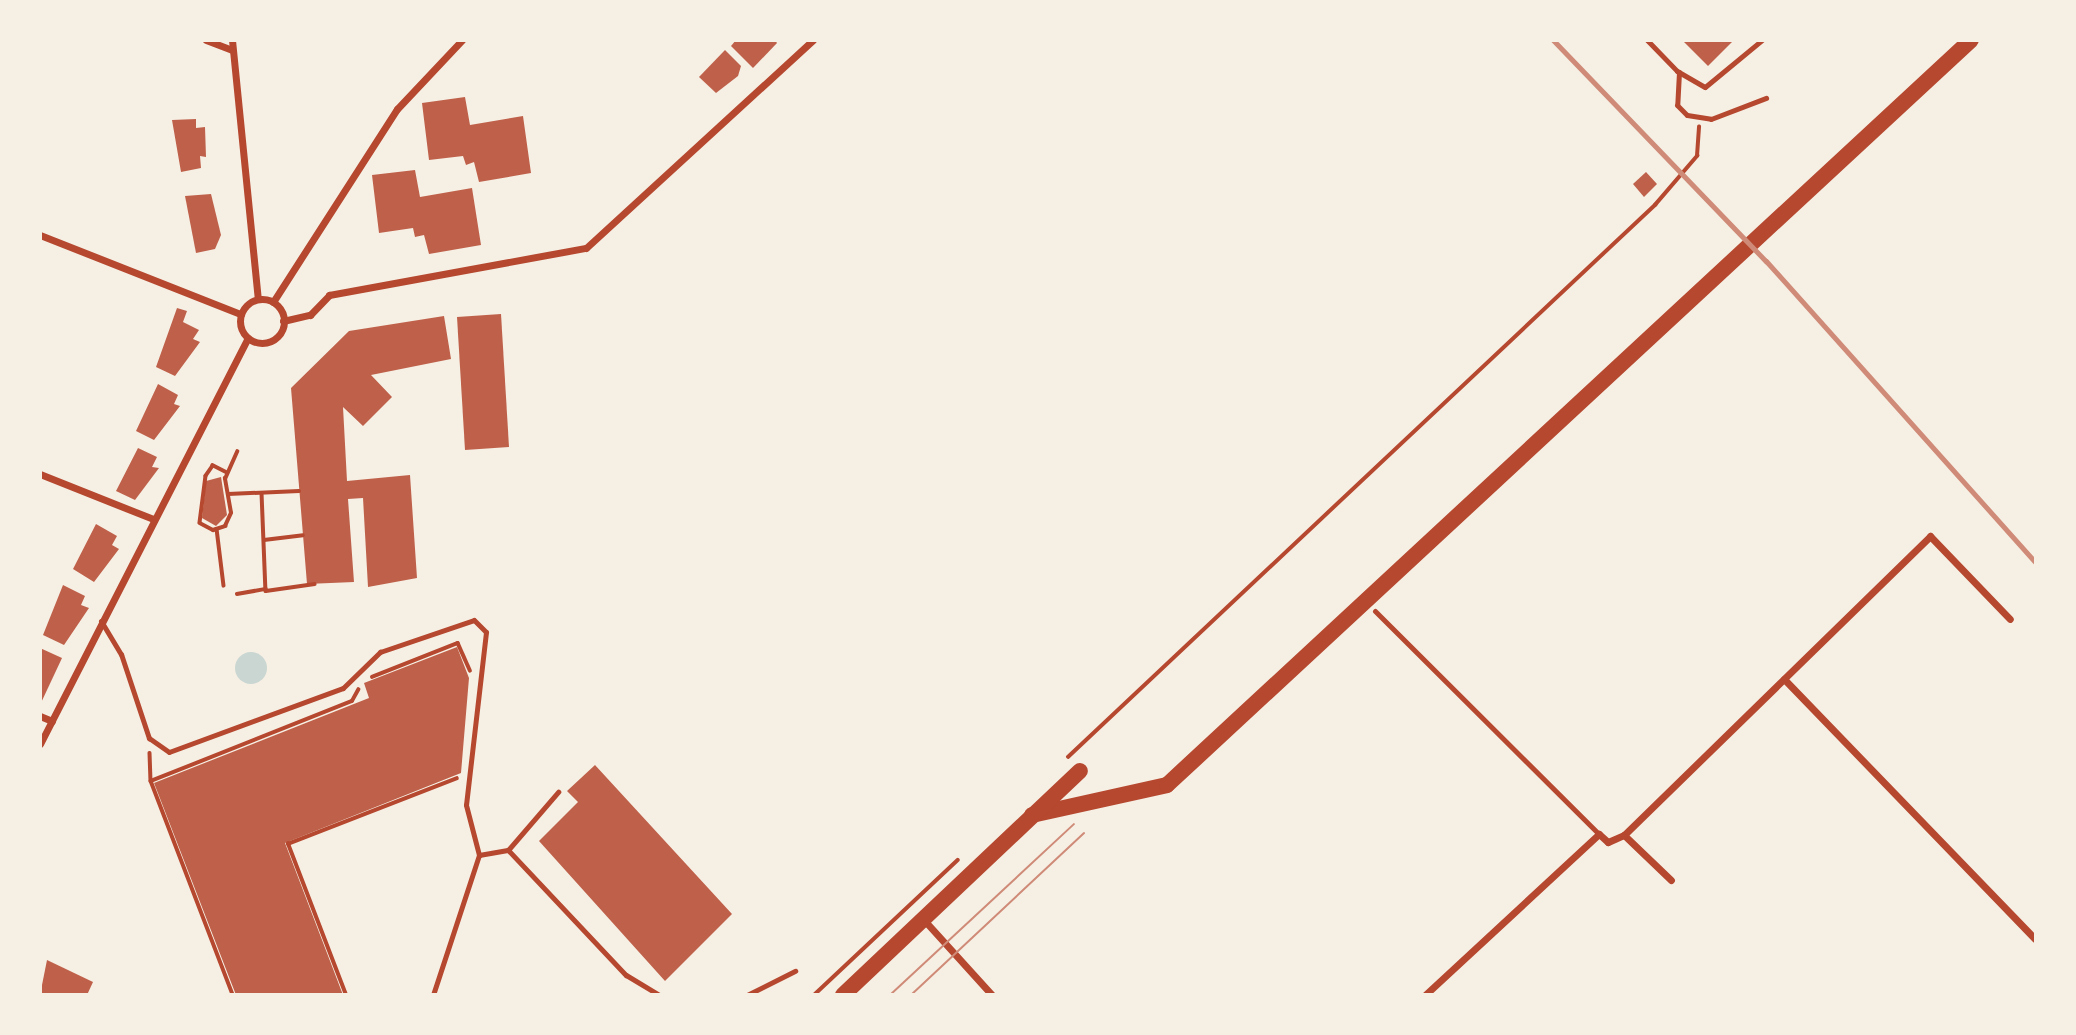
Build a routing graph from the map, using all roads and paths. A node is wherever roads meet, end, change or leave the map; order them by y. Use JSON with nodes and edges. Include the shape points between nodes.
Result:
{"nodes":[{"id":1,"x":206,"y":40,"type":"edge"},
{"id":2,"x":232,"y":40,"type":"edge"},
{"id":3,"x":462,"y":40,"type":"edge"},
{"id":4,"x":813,"y":40,"type":"edge"},
{"id":5,"x":1647,"y":40,"type":"edge"},
{"id":6,"x":1762,"y":40,"type":"edge"},
{"id":7,"x":1971,"y":40,"type":"edge"},
{"id":8,"x":232,"y":50,"type":"junction"},
{"id":9,"x":1679,"y":72,"type":"junction"},
{"id":10,"x":1766,"y":98,"type":"dead end"},
{"id":11,"x":1700,"y":118,"type":"junction"},
{"id":12,"x":40,"y":235,"type":"edge"},
{"id":13,"x":258,"y":299,"type":"junction"},
{"id":14,"x":273,"y":302,"type":"junction"},
{"id":15,"x":241,"y":314,"type":"junction"},
{"id":16,"x":284,"y":321,"type":"junction"},
{"id":17,"x":248,"y":338,"type":"junction"},
{"id":18,"x":237,"y":452,"type":"dead end"},
{"id":19,"x":228,"y":473,"type":"junction"},
{"id":20,"x":40,"y":474,"type":"edge"},
{"id":21,"x":299,"y":491,"type":"dead end"},
{"id":22,"x":262,"y":493,"type":"junction"},
{"id":23,"x":227,"y":494,"type":"junction"},
{"id":24,"x":153,"y":519,"type":"junction"},
{"id":25,"x":217,"y":529,"type":"junction"},
{"id":26,"x":303,"y":535,"type":"dead end"},
{"id":27,"x":264,"y":540,"type":"junction"},
{"id":28,"x":315,"y":584,"type":"dead end"},
{"id":29,"x":224,"y":586,"type":"dead end"},
{"id":30,"x":266,"y":589,"type":"junction"},
{"id":31,"x":237,"y":594,"type":"dead end"},
{"id":32,"x":1375,"y":611,"type":"dead end"},
{"id":33,"x":2010,"y":619,"type":"dead end"},
{"id":34,"x":101,"y":621,"type":"junction"},
{"id":35,"x":473,"y":676,"type":"dead end"},
{"id":36,"x":1784,"y":679,"type":"junction"},
{"id":37,"x":40,"y":716,"type":"edge"},
{"id":38,"x":52,"y":721,"type":"junction"},
{"id":39,"x":149,"y":738,"type":"junction"},
{"id":40,"x":40,"y":744,"type":"edge"},
{"id":41,"x":1064,"y":761,"type":"dead end"},
{"id":42,"x":1080,"y":771,"type":"dead end"},
{"id":43,"x":463,"y":775,"type":"dead end"},
{"id":44,"x":151,"y":781,"type":"junction"},
{"id":45,"x":558,"y":792,"type":"dead end"},
{"id":46,"x":1032,"y":815,"type":"junction"},
{"id":47,"x":1599,"y":834,"type":"junction"},
{"id":48,"x":1624,"y":835,"type":"junction"},
{"id":49,"x":508,"y":850,"type":"junction"},
{"id":50,"x":966,"y":853,"type":"dead end"},
{"id":51,"x":479,"y":855,"type":"junction"},
{"id":52,"x":1671,"y":880,"type":"dead end"},
{"id":53,"x":923,"y":919,"type":"junction"},
{"id":54,"x":2036,"y":940,"type":"edge"},
{"id":55,"x":795,"y":971,"type":"dead end"},
{"id":56,"x":233,"y":995,"type":"edge"},
{"id":57,"x":346,"y":995,"type":"edge"},
{"id":58,"x":433,"y":995,"type":"edge"},
{"id":59,"x":659,"y":995,"type":"edge"},
{"id":60,"x":747,"y":995,"type":"edge"},
{"id":61,"x":814,"y":995,"type":"edge"},
{"id":62,"x":843,"y":995,"type":"edge"},
{"id":63,"x":992,"y":995,"type":"edge"},
{"id":64,"x":1425,"y":995,"type":"edge"}],
"edges":[{"from":1,"to":8,"type":"street"},
{"from":2,"to":8,"type":"street"},
{"from":3,"to":14,"type":"street","via":[[397,109]]},
{"from":4,"to":16,"type":"street","via":[[586,248],[329,295],[310,315]]},
{"from":5,"to":9,"type":"lane"},
{"from":6,"to":9,"type":"lane","via":[[1705,87]]},
{"from":7,"to":46,"type":"main road","via":[[1167,785]]},
{"from":8,"to":13,"type":"street"},
{"from":9,"to":11,"type":"lane","via":[[1677,105]]},
{"from":10,"to":11,"type":"lane"},
{"from":11,"to":41,"type":"path","via":[[1697,156],[1655,205]]},
{"from":12,"to":15,"type":"street"},
{"from":13,"to":14,"type":"street"},
{"from":13,"to":15,"type":"street"},
{"from":14,"to":16,"type":"street"},
{"from":15,"to":17,"type":"street"},
{"from":16,"to":17,"type":"street","via":[[271,340]]},
{"from":17,"to":24,"type":"street"},
{"from":18,"to":19,"type":"path"},
{"from":19,"to":23,"type":"path"},
{"from":19,"to":25,"type":"path","via":[[213,466],[206,476],[200,523]]},
{"from":20,"to":24,"type":"street"},
{"from":21,"to":22,"type":"path"},
{"from":22,"to":23,"type":"path"},
{"from":22,"to":27,"type":"path"},
{"from":23,"to":25,"type":"path","via":[[231,513]]},
{"from":24,"to":34,"type":"street"},
{"from":25,"to":29,"type":"path"},
{"from":26,"to":27,"type":"path"},
{"from":27,"to":30,"type":"path"},
{"from":28,"to":30,"type":"path"},
{"from":30,"to":31,"type":"path"},
{"from":32,"to":47,"type":"lane"},
{"from":33,"to":36,"type":"street","via":[[1930,536]]},
{"from":34,"to":38,"type":"street"},
{"from":34,"to":39,"type":"lane","via":[[121,654]]},
{"from":35,"to":44,"type":"path","via":[[458,643],[362,681],[352,701]]},
{"from":36,"to":48,"type":"street"},
{"from":36,"to":54,"type":"street"},
{"from":37,"to":38,"type":"street"},
{"from":38,"to":40,"type":"street"},
{"from":39,"to":44,"type":"path"},
{"from":39,"to":51,"type":"lane","via":[[169,752],[343,688],[380,652],[474,620],[486,632],[466,805]]},
{"from":42,"to":46,"type":"main road"},
{"from":43,"to":57,"type":"path","via":[[288,844]]},
{"from":44,"to":56,"type":"path"},
{"from":45,"to":49,"type":"lane"},
{"from":46,"to":53,"type":"main road"},
{"from":47,"to":48,"type":"street","via":[[1608,842]]},
{"from":47,"to":64,"type":"street"},
{"from":48,"to":52,"type":"street"},
{"from":49,"to":51,"type":"lane"},
{"from":49,"to":59,"type":"lane","via":[[626,975]]},
{"from":50,"to":61,"type":"path"},
{"from":51,"to":58,"type":"lane"},
{"from":53,"to":62,"type":"main road"},
{"from":53,"to":63,"type":"street"},
{"from":55,"to":60,"type":"lane"}]}
